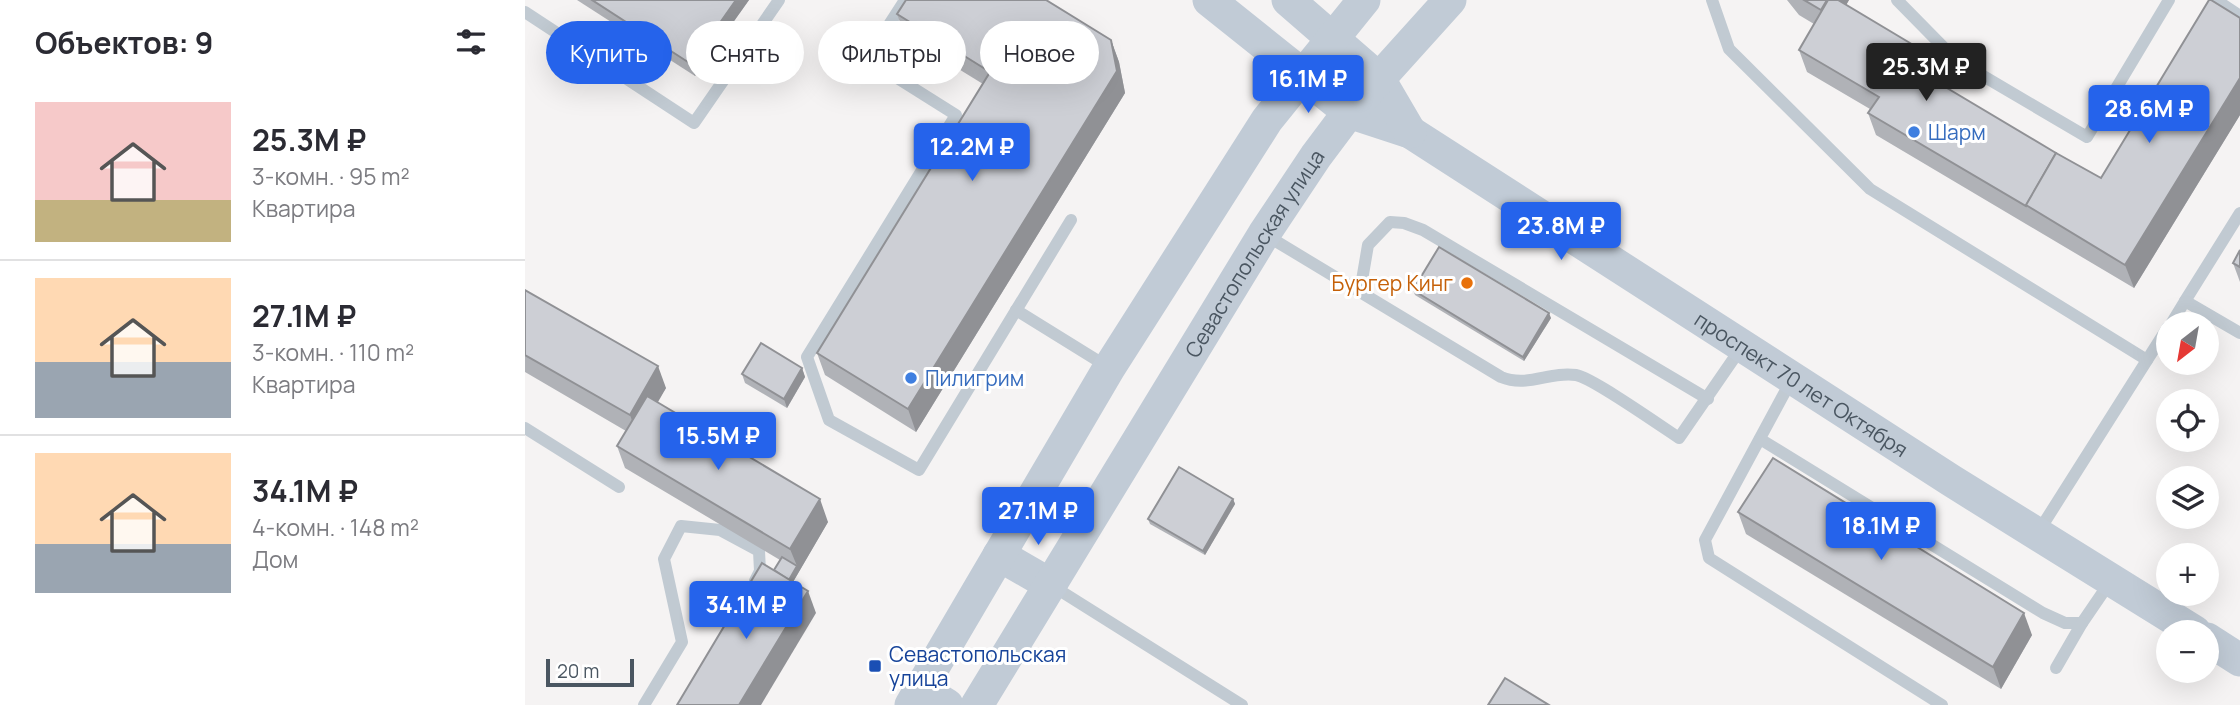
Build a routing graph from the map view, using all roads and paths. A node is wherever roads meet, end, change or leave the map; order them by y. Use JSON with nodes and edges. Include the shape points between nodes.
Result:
{"nodes":[{"id":1,"x":779,"y":0,"type":"edge"},
{"id":2,"x":905,"y":0,"type":"edge"},
{"id":3,"x":1209,"y":0,"type":"edge"},
{"id":4,"x":1288,"y":0,"type":"edge"},
{"id":5,"x":1364,"y":0,"type":"edge"},
{"id":6,"x":1450,"y":0,"type":"edge"},
{"id":7,"x":1711,"y":0,"type":"edge"},
{"id":8,"x":1897,"y":0,"type":"edge"},
{"id":9,"x":2169,"y":0,"type":"edge"},
{"id":10,"x":2216,"y":0,"type":"edge"},
{"id":11,"x":525,"y":12,"type":"edge"},
{"id":12,"x":2240,"y":16,"type":"edge"},
{"id":13,"x":764,"y":21,"type":"edge"},
{"id":14,"x":1333,"y":37,"type":"junction"},
{"id":15,"x":1301,"y":75,"type":"junction"},
{"id":16,"x":1380,"y":79,"type":"junction"},
{"id":17,"x":721,"y":84,"type":"edge"},
{"id":18,"x":1349,"y":112,"type":"junction"},
{"id":19,"x":1411,"y":132,"type":"junction"},
{"id":20,"x":2240,"y":213,"type":"edge"},
{"id":21,"x":1070,"y":220,"type":"dead end"},
{"id":22,"x":1264,"y":234,"type":"junction"},
{"id":23,"x":1360,"y":292,"type":"junction"},
{"id":24,"x":2185,"y":301,"type":"junction"},
{"id":25,"x":1016,"y":310,"type":"junction"},
{"id":26,"x":2178,"y":312,"type":"edge"},
{"id":27,"x":2240,"y":333,"type":"edge"},
{"id":28,"x":1742,"y":346,"type":"junction"},
{"id":29,"x":2156,"y":346,"type":"edge"},
{"id":30,"x":2147,"y":360,"type":"junction"},
{"id":31,"x":1109,"y":368,"type":"junction"},
{"id":32,"x":1792,"y":379,"type":"junction"},
{"id":33,"x":1708,"y":399,"type":"junction"},
{"id":34,"x":525,"y":428,"type":"edge"},
{"id":35,"x":1760,"y":439,"type":"junction"},
{"id":36,"x":618,"y":486,"type":"dead end"},
{"id":37,"x":2036,"y":534,"type":"junction"},
{"id":38,"x":999,"y":555,"type":"junction"},
{"id":39,"x":2111,"y":580,"type":"junction"},
{"id":40,"x":1051,"y":585,"type":"junction"},
{"id":41,"x":750,"y":592,"type":"edge"},
{"id":42,"x":2176,"y":620,"type":"edge"},
{"id":43,"x":2082,"y":623,"type":"junction"},
{"id":44,"x":2219,"y":647,"type":"edge"},
{"id":45,"x":2240,"y":660,"type":"edge"},
{"id":46,"x":2056,"y":668,"type":"dead end"},
{"id":47,"x":926,"y":700,"type":"edge"},
{"id":48,"x":644,"y":705,"type":"edge"},
{"id":49,"x":977,"y":705,"type":"edge"},
{"id":50,"x":1242,"y":705,"type":"edge"},
{"id":51,"x":1942,"y":705,"type":"edge"}],
"edges":[{"from":1,"to":13,"type":"lane"},
{"from":2,"to":25,"type":"lane","via":[[867,59],[956,116],[807,357],[829,420],[919,470]]},
{"from":3,"to":15,"type":"street","name":"проспект 70 лет Октября"},
{"from":4,"to":14,"type":"street","name":"проспект 70 лет Октября"},
{"from":5,"to":14,"type":"street"},
{"from":6,"to":16,"type":"street","name":"Севастопольская улица"},
{"from":7,"to":30,"type":"lane","via":[[1729,49],[1870,189]]},
{"from":8,"to":9,"type":"lane","via":[[1957,60],[2087,136]]},
{"from":10,"to":12,"type":"lane"},
{"from":11,"to":17,"type":"lane","via":[[694,123]]},
{"from":14,"to":15,"type":"street"},
{"from":14,"to":16,"type":"street","name":"проспект 70 лет Октября"},
{"from":15,"to":18,"type":"street","name":"проспект 70 лет Октября"},
{"from":15,"to":31,"type":"street","via":[[1267,120]]},
{"from":16,"to":18,"type":"street","name":"Севастопольская улица"},
{"from":16,"to":19,"type":"street","name":"проспект 70 лет Октября"},
{"from":18,"to":19,"type":"street","name":"проспект 70 лет Октября"},
{"from":18,"to":22,"type":"street","name":"Севастопольская улица"},
{"from":19,"to":28,"type":"street","name":"проспект 70 лет Октября"},
{"from":20,"to":24,"type":"lane"},
{"from":21,"to":25,"type":"lane"},
{"from":22,"to":23,"type":"lane"},
{"from":22,"to":40,"type":"street","name":"Севастопольская улица"},
{"from":23,"to":33,"type":"lane","via":[[1501,377],[1525,382],[1558,374],[1579,375],[1679,438]]},
{"from":23,"to":33,"type":"lane","via":[[1368,245],[1390,222],[1404,223]]},
{"from":24,"to":26,"type":"lane"},
{"from":24,"to":27,"type":"lane"},
{"from":25,"to":31,"type":"lane"},
{"from":28,"to":32,"type":"street","name":"проспект 70 лет Октября"},
{"from":28,"to":33,"type":"lane"},
{"from":29,"to":30,"type":"lane"},
{"from":30,"to":37,"type":"lane"},
{"from":31,"to":38,"type":"street"},
{"from":32,"to":35,"type":"lane"},
{"from":32,"to":37,"type":"street","name":"проспект 70 лет Октября"},
{"from":34,"to":36,"type":"lane"},
{"from":35,"to":43,"type":"lane","via":[[2043,613],[2065,623]]},
{"from":35,"to":51,"type":"lane","via":[[1705,540],[1709,558]]},
{"from":37,"to":39,"type":"street","name":"проспект 70 лет Октября"},
{"from":38,"to":40,"type":"street"},
{"from":38,"to":47,"type":"street"},
{"from":39,"to":42,"type":"street","name":"проспект 70 лет Октября"},
{"from":39,"to":43,"type":"lane"},
{"from":40,"to":49,"type":"street","name":"Севастопольская улица"},
{"from":40,"to":50,"type":"lane"},
{"from":41,"to":48,"type":"lane","via":[[760,571],[759,551],[720,530],[681,526],[664,559],[682,642]]},
{"from":43,"to":46,"type":"lane"},
{"from":44,"to":45,"type":"street"}]}
